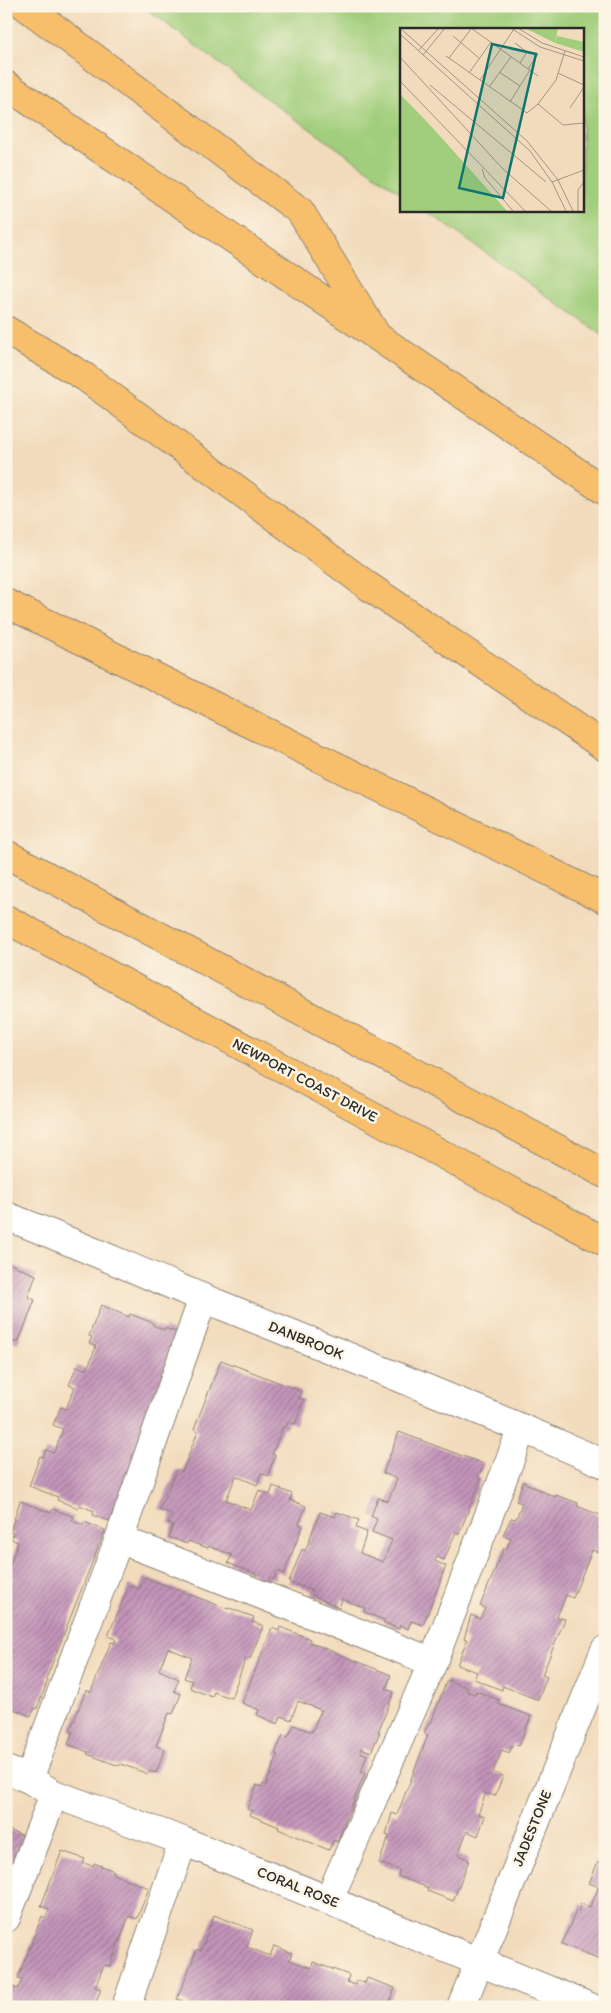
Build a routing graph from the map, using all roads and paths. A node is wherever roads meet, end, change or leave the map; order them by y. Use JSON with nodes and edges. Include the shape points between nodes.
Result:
{"nodes":[{"id":1,"x":25,"y":6,"type":"edge"},
{"id":2,"x":6,"y":85,"type":"edge"},
{"id":3,"x":6,"y":330,"type":"edge"},
{"id":4,"x":379,"y":339,"type":"junction"},
{"id":5,"x":605,"y":491,"type":"edge"},
{"id":6,"x":6,"y":603,"type":"edge"},
{"id":7,"x":605,"y":747,"type":"edge"},
{"id":8,"x":6,"y":854,"type":"edge"},
{"id":9,"x":605,"y":899,"type":"edge"},
{"id":10,"x":6,"y":919,"type":"edge"},
{"id":11,"x":605,"y":1174,"type":"edge"},
{"id":12,"x":6,"y":1216,"type":"edge"},
{"id":13,"x":605,"y":1242,"type":"edge"},
{"id":14,"x":203,"y":1298,"type":"junction"},
{"id":15,"x":522,"y":1428,"type":"junction"},
{"id":16,"x":605,"y":1464,"type":"edge"},
{"id":17,"x":119,"y":1539,"type":"junction"},
{"id":18,"x":605,"y":1650,"type":"edge"},
{"id":19,"x":433,"y":1662,"type":"junction"},
{"id":20,"x":17,"y":1774,"type":"edge"},
{"id":21,"x":54,"y":1794,"type":"junction"},
{"id":22,"x":183,"y":1841,"type":"junction"},
{"id":23,"x":328,"y":1899,"type":"junction"},
{"id":24,"x":6,"y":1918,"type":"edge"},
{"id":25,"x":478,"y":1960,"type":"junction"},
{"id":26,"x":133,"y":2007,"type":"edge"},
{"id":27,"x":461,"y":2007,"type":"edge"},
{"id":28,"x":590,"y":2007,"type":"edge"}],
"edges":[{"from":1,"to":4,"type":"main road","via":[[300,211]]},
{"from":2,"to":4,"type":"main road"},
{"from":3,"to":7,"type":"main road","via":[[85,377],[368,586]]},
{"from":4,"to":5,"type":"main road"},
{"from":6,"to":9,"type":"main road"},
{"from":8,"to":11,"type":"main road"},
{"from":10,"to":13,"type":"main road","name":"NEWPORT COAST DRIVE"},
{"from":12,"to":14,"type":"street","name":"DANBROOK"},
{"from":14,"to":15,"type":"street","name":"DANBROOK"},
{"from":14,"to":17,"type":"street"},
{"from":15,"to":16,"type":"street","name":"DANBROOK"},
{"from":15,"to":19,"type":"street"},
{"from":17,"to":19,"type":"street"},
{"from":17,"to":20,"type":"street"},
{"from":18,"to":25,"type":"street","name":"JADESTONE"},
{"from":19,"to":23,"type":"street"},
{"from":20,"to":21,"type":"street","name":"CORAL ROSE"},
{"from":21,"to":22,"type":"street","name":"CORAL ROSE"},
{"from":21,"to":24,"type":"street"},
{"from":22,"to":23,"type":"street","name":"CORAL ROSE"},
{"from":22,"to":26,"type":"street","via":[[127,2004]]},
{"from":23,"to":25,"type":"street","name":"CORAL ROSE"},
{"from":25,"to":27,"type":"street","name":"JADESTONE"},
{"from":25,"to":28,"type":"street","name":"CORAL ROSE"}]}
